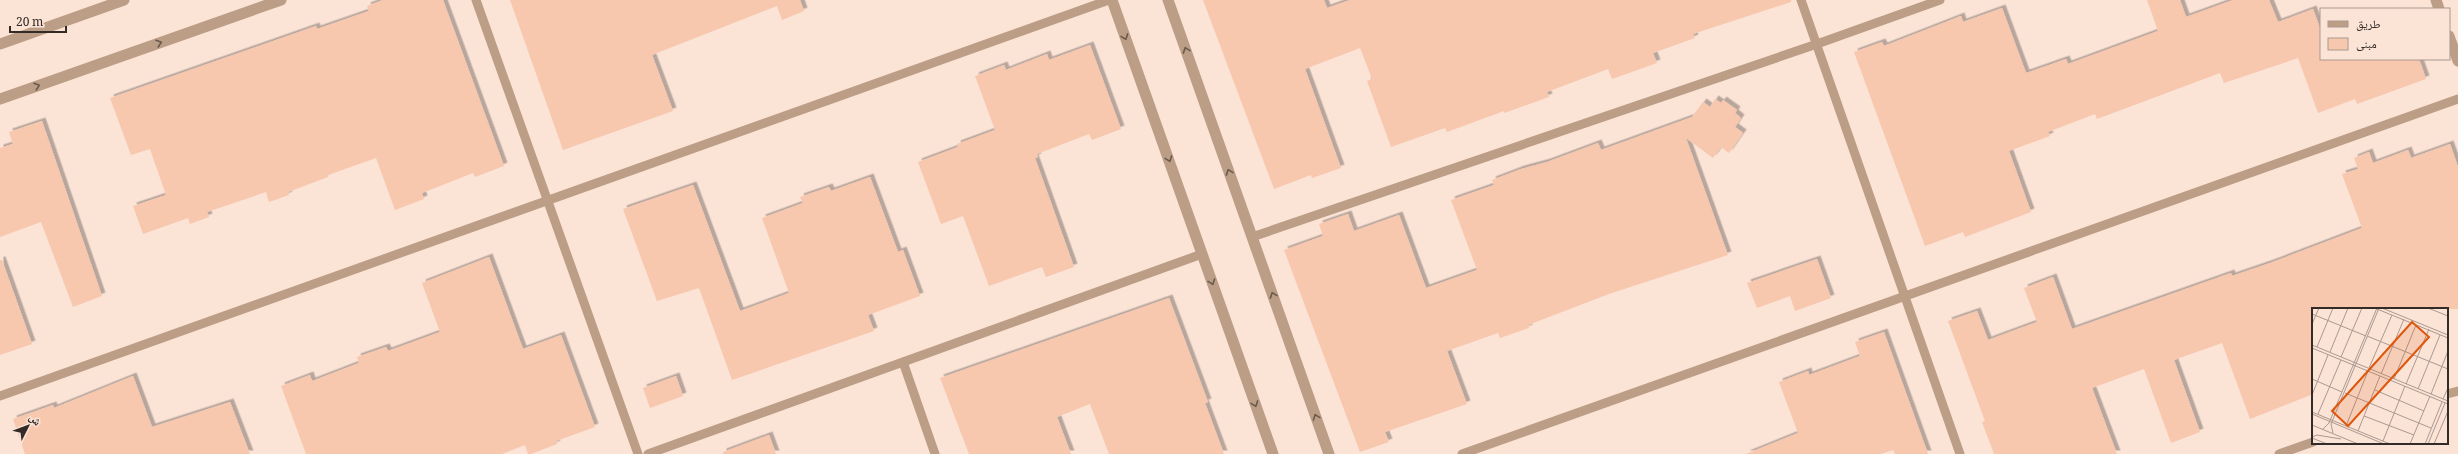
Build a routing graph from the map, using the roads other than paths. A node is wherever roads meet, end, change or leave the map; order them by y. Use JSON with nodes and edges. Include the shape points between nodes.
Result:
{"nodes":[{"id":1,"x":124,"y":0,"type":"edge"},
{"id":2,"x":280,"y":0,"type":"edge"},
{"id":3,"x":476,"y":0,"type":"edge"},
{"id":4,"x":1111,"y":0,"type":"edge"},
{"id":5,"x":1168,"y":0,"type":"edge"},
{"id":6,"x":1801,"y":0,"type":"edge"},
{"id":7,"x":1940,"y":0,"type":"edge"},
{"id":8,"x":2450,"y":39,"type":"edge"},
{"id":9,"x":0,"y":44,"type":"edge"},
{"id":10,"x":1817,"y":44,"type":"junction"},
{"id":11,"x":2458,"y":61,"type":"edge"},
{"id":12,"x":0,"y":99,"type":"edge"},
{"id":13,"x":2458,"y":99,"type":"edge"},
{"id":14,"x":548,"y":200,"type":"junction"},
{"id":15,"x":1252,"y":236,"type":"junction"},
{"id":16,"x":1202,"y":254,"type":"junction"},
{"id":17,"x":1905,"y":296,"type":"junction"},
{"id":18,"x":903,"y":362,"type":"junction"},
{"id":19,"x":2458,"y":390,"type":"edge"},
{"id":20,"x":2448,"y":394,"type":"edge"},
{"id":21,"x":0,"y":396,"type":"edge"},
{"id":22,"x":2312,"y":442,"type":"edge"},
{"id":23,"x":638,"y":454,"type":"edge"},
{"id":24,"x":648,"y":454,"type":"edge"},
{"id":25,"x":935,"y":454,"type":"edge"},
{"id":26,"x":1273,"y":454,"type":"edge"},
{"id":27,"x":1329,"y":454,"type":"edge"},
{"id":28,"x":1462,"y":454,"type":"edge"},
{"id":29,"x":1960,"y":454,"type":"edge"},
{"id":30,"x":2279,"y":454,"type":"edge"}],
"edges":[{"from":1,"to":9,"type":"street"},
{"from":12,"to":2,"type":"street","one_way":true},
{"from":3,"to":14,"type":"lane"},
{"from":4,"to":14,"type":"lane"},
{"from":4,"to":16,"type":"street","one_way":true},
{"from":15,"to":5,"type":"street","one_way":true},
{"from":6,"to":10,"type":"lane"},
{"from":7,"to":10,"type":"lane"},
{"from":8,"to":11,"type":"street"},
{"from":10,"to":15,"type":"lane"},
{"from":10,"to":17,"type":"lane"},
{"from":13,"to":17,"type":"lane"},
{"from":14,"to":21,"type":"lane"},
{"from":14,"to":23,"type":"lane"},
{"from":27,"to":15,"type":"street","one_way":true},
{"from":16,"to":18,"type":"lane"},
{"from":16,"to":26,"type":"street","one_way":true},
{"from":17,"to":28,"type":"lane"},
{"from":17,"to":29,"type":"lane"},
{"from":18,"to":24,"type":"lane"},
{"from":18,"to":25,"type":"lane"},
{"from":19,"to":20,"type":"lane"},
{"from":22,"to":30,"type":"lane"}]}
